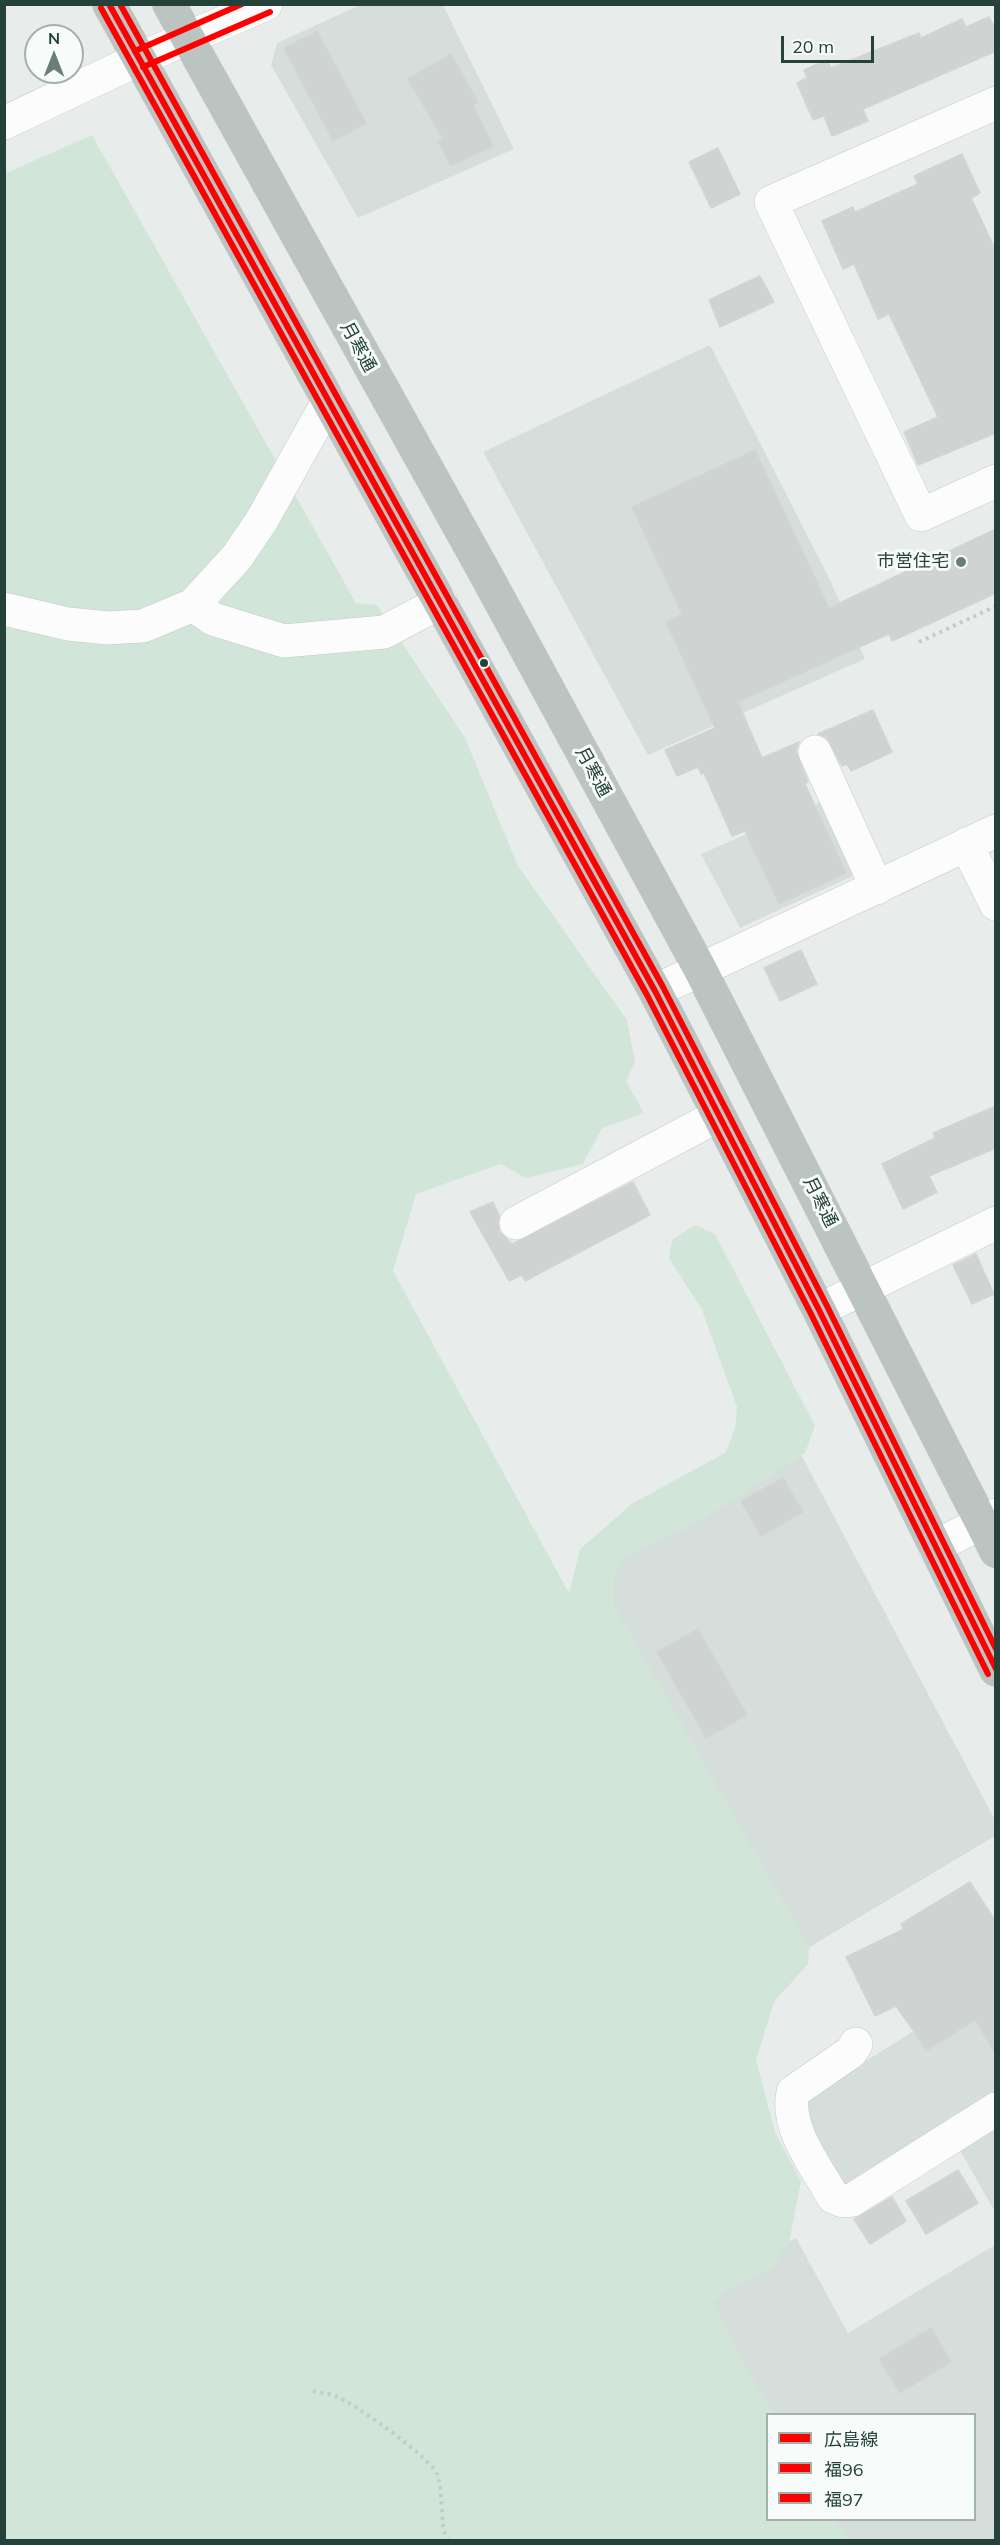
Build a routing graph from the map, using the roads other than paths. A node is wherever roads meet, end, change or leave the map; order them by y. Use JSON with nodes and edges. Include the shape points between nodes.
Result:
{"nodes":[{"id":1,"x":109,"y":4,"type":"edge"},
{"id":2,"x":168,"y":4,"type":"edge"},
{"id":3,"x":266,"y":4,"type":"edge"},
{"id":4,"x":187,"y":39,"type":"junction"},
{"id":5,"x":139,"y":59,"type":"junction"},
{"id":6,"x":994,"y":107,"type":"edge"},
{"id":7,"x":4,"y":123,"type":"edge"},
{"id":8,"x":329,"y":400,"type":"junction"},
{"id":9,"x":996,"y":481,"type":"edge"},
{"id":10,"x":441,"y":602,"type":"junction"},
{"id":11,"x":193,"y":606,"type":"junction"},
{"id":12,"x":4,"y":609,"type":"edge"},
{"id":13,"x":815,"y":752,"type":"dead end"},
{"id":14,"x":996,"y":831,"type":"edge"},
{"id":15,"x":966,"y":844,"type":"junction"},
{"id":16,"x":877,"y":888,"type":"junction"},
{"id":17,"x":996,"y":904,"type":"edge"},
{"id":18,"x":700,"y":969,"type":"junction"},
{"id":19,"x":655,"y":991,"type":"junction"},
{"id":20,"x":719,"y":1115,"type":"junction"},
{"id":21,"x":516,"y":1223,"type":"dead end"},
{"id":22,"x":996,"y":1223,"type":"edge"},
{"id":23,"x":864,"y":1287,"type":"junction"},
{"id":24,"x":819,"y":1310,"type":"junction"},
{"id":25,"x":991,"y":1530,"type":"edge"},
{"id":26,"x":935,"y":1547,"type":"junction"},
{"id":27,"x":996,"y":1670,"type":"edge"},
{"id":28,"x":856,"y":2044,"type":"dead end"},
{"id":29,"x":996,"y":2109,"type":"edge"}],
"edges":[{"from":1,"to":5,"type":"highway"},
{"from":2,"to":4,"type":"highway","name":"月寒通"},
{"from":3,"to":4,"type":"street"},
{"from":4,"to":5,"type":"street"},
{"from":4,"to":18,"type":"highway","name":"月寒通"},
{"from":5,"to":7,"type":"street"},
{"from":5,"to":8,"type":"highway"},
{"from":6,"to":9,"type":"street","via":[[771,202],[921,515]]},
{"from":8,"to":10,"type":"highway"},
{"from":8,"to":11,"type":"street","via":[[262,520],[237,557]]},
{"from":10,"to":11,"type":"street","via":[[384,632],[284,641],[213,620]]},
{"from":10,"to":19,"type":"highway"},
{"from":11,"to":12,"type":"street","via":[[143,626],[108,628],[68,624]]},
{"from":13,"to":16,"type":"street"},
{"from":14,"to":15,"type":"street"},
{"from":15,"to":16,"type":"street"},
{"from":15,"to":17,"type":"street"},
{"from":16,"to":18,"type":"street"},
{"from":18,"to":19,"type":"street"},
{"from":18,"to":23,"type":"highway","name":"月寒通"},
{"from":19,"to":20,"type":"highway"},
{"from":20,"to":21,"type":"street"},
{"from":20,"to":24,"type":"highway"},
{"from":22,"to":23,"type":"street"},
{"from":23,"to":24,"type":"street"},
{"from":23,"to":25,"type":"highway","name":"月寒通"},
{"from":24,"to":26,"type":"highway"},
{"from":25,"to":26,"type":"street"},
{"from":26,"to":27,"type":"highway"},
{"from":28,"to":29,"type":"street","via":[[851,2052],[793,2092],[790,2105],[792,2120],[833,2197],[852,2200]]}]}
